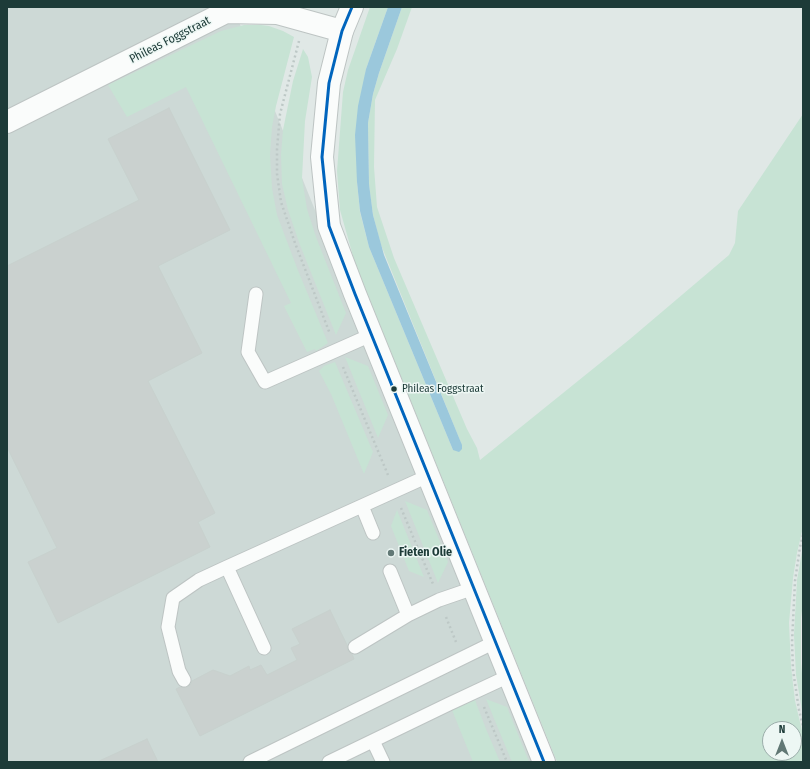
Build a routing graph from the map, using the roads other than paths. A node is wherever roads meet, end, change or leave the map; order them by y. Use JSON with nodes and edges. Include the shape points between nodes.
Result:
{"nodes":[{"id":1,"x":352,"y":7,"type":"edge"},
{"id":2,"x":342,"y":31,"type":"junction"},
{"id":3,"x":7,"y":122,"type":"edge"},
{"id":4,"x":256,"y":294,"type":"dead end"},
{"id":5,"x":371,"y":335,"type":"junction"},
{"id":6,"x":428,"y":476,"type":"junction"},
{"id":7,"x":362,"y":506,"type":"junction"},
{"id":8,"x":374,"y":533,"type":"dead end"},
{"id":9,"x":227,"y":567,"type":"junction"},
{"id":10,"x":390,"y":571,"type":"dead end"},
{"id":11,"x":474,"y":588,"type":"junction"},
{"id":12,"x":408,"y":615,"type":"junction"},
{"id":13,"x":495,"y":642,"type":"junction"},
{"id":14,"x":356,"y":647,"type":"dead end"},
{"id":15,"x":264,"y":648,"type":"dead end"},
{"id":16,"x":509,"y":676,"type":"junction"},
{"id":17,"x":184,"y":680,"type":"dead end"},
{"id":18,"x":373,"y":741,"type":"junction"},
{"id":19,"x":250,"y":762,"type":"edge"},
{"id":20,"x":329,"y":762,"type":"edge"},
{"id":21,"x":383,"y":762,"type":"edge"},
{"id":22,"x":544,"y":762,"type":"edge"}],
"edges":[{"from":1,"to":2,"type":"street"},
{"from":2,"to":3,"type":"street","name":"Phileas Foggstraat","via":[[277,13],[226,12]]},
{"from":2,"to":5,"type":"street","via":[[329,83],[322,157],[329,226]]},
{"from":4,"to":5,"type":"lane","via":[[248,352],[265,382]]},
{"from":5,"to":6,"type":"street"},
{"from":6,"to":7,"type":"lane"},
{"from":6,"to":11,"type":"street"},
{"from":7,"to":8,"type":"lane"},
{"from":7,"to":9,"type":"lane"},
{"from":9,"to":15,"type":"lane"},
{"from":9,"to":17,"type":"lane","via":[[200,580],[173,598],[168,628],[179,671]]},
{"from":10,"to":12,"type":"lane"},
{"from":11,"to":12,"type":"lane","via":[[439,600]]},
{"from":11,"to":13,"type":"street"},
{"from":12,"to":14,"type":"lane"},
{"from":13,"to":16,"type":"street"},
{"from":13,"to":19,"type":"lane"},
{"from":16,"to":18,"type":"lane"},
{"from":16,"to":22,"type":"street"},
{"from":18,"to":20,"type":"lane"},
{"from":18,"to":21,"type":"lane"}]}
